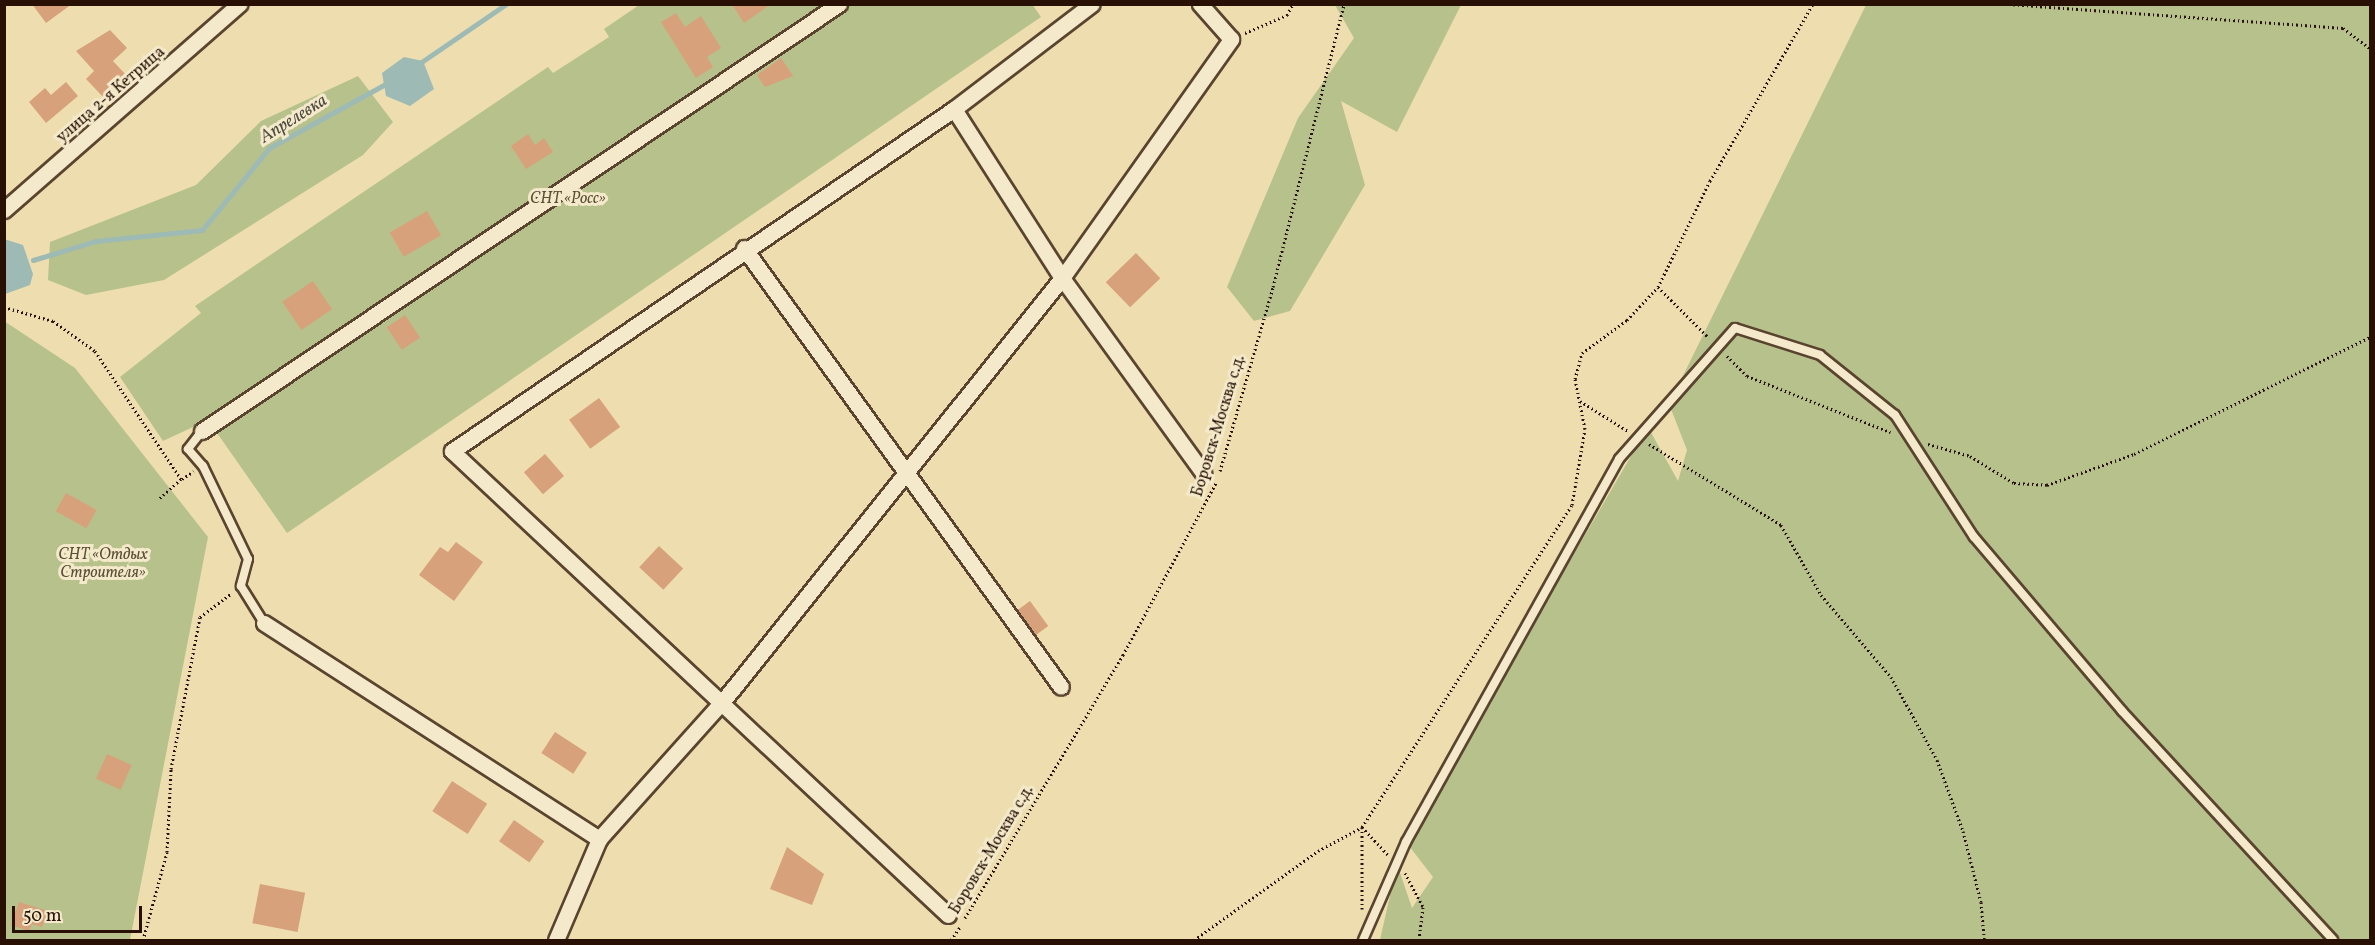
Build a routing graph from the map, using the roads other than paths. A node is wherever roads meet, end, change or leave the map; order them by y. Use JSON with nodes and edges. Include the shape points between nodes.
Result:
{"nodes":[{"id":1,"x":239,"y":4,"type":"edge"},
{"id":2,"x":839,"y":4,"type":"edge"},
{"id":3,"x":1092,"y":4,"type":"edge"},
{"id":4,"x":1200,"y":4,"type":"edge"},
{"id":5,"x":954,"y":109,"type":"junction"},
{"id":6,"x":4,"y":210,"type":"edge"},
{"id":7,"x":744,"y":249,"type":"junction"},
{"id":8,"x":1062,"y":278,"type":"junction"},
{"id":9,"x":202,"y":431,"type":"joint"},
{"id":10,"x":903,"y":471,"type":"junction"},
{"id":11,"x":1203,"y":473,"type":"dead end"},
{"id":12,"x":264,"y":623,"type":"joint"},
{"id":13,"x":1061,"y":687,"type":"dead end"},
{"id":14,"x":723,"y":701,"type":"junction"},
{"id":15,"x":599,"y":839,"type":"junction"},
{"id":16,"x":948,"y":915,"type":"dead end"},
{"id":17,"x":556,"y":940,"type":"edge"},
{"id":18,"x":1363,"y":940,"type":"edge"},
{"id":19,"x":2333,"y":940,"type":"edge"}],
"edges":[{"from":1,"to":6,"type":"street","name":"улица 2-я Кетрица"},
{"from":2,"to":9,"type":"street"},
{"from":3,"to":5,"type":"street"},
{"from":4,"to":8,"type":"street","via":[[1232,39]]},
{"from":5,"to":7,"type":"street"},
{"from":5,"to":8,"type":"street"},
{"from":7,"to":10,"type":"street"},
{"from":7,"to":14,"type":"street","via":[[452,451]]},
{"from":8,"to":10,"type":"street"},
{"from":8,"to":11,"type":"street"},
{"from":9,"to":12,"type":"lane","via":[[188,449],[203,466],[248,559],[241,586]]},
{"from":10,"to":13,"type":"street"},
{"from":10,"to":14,"type":"street"},
{"from":12,"to":15,"type":"street"},
{"from":14,"to":15,"type":"street"},
{"from":14,"to":16,"type":"street"},
{"from":15,"to":17,"type":"street"},
{"from":18,"to":19,"type":"lane","via":[[1406,842],[1619,459],[1735,328],[1820,355],[1895,415],[1974,537],[2122,711]]}]}
